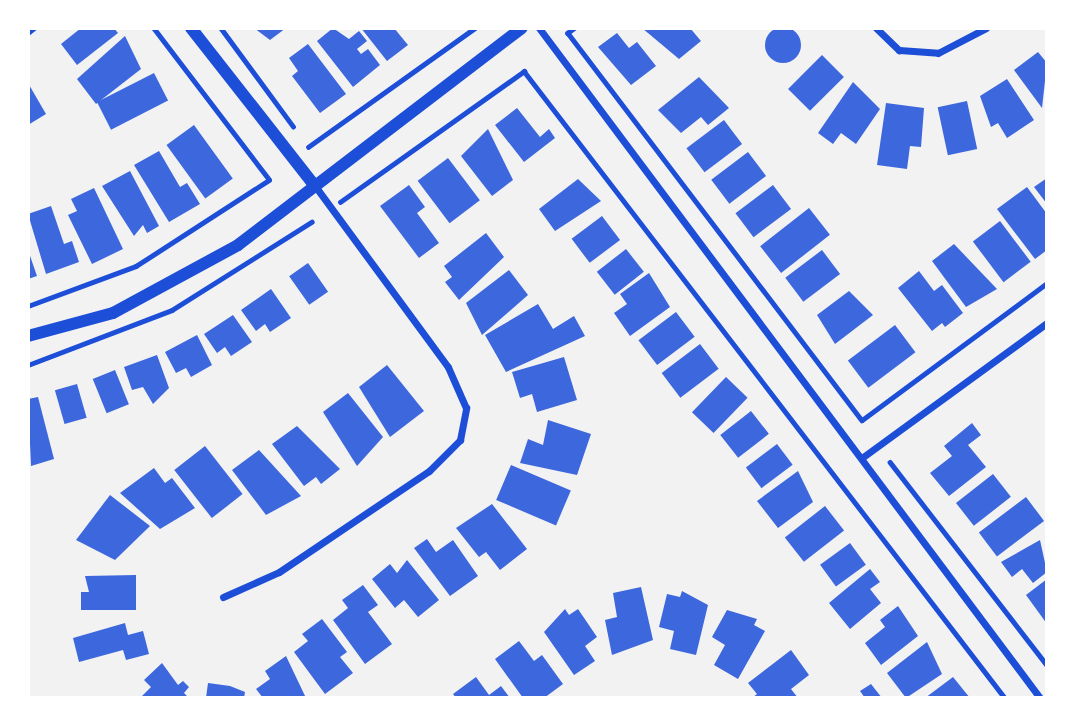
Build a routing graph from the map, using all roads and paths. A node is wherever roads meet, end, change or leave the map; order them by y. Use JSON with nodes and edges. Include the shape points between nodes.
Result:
{"nodes":[{"id":1,"x":34,"y":28,"type":"edge"},
{"id":2,"x":153,"y":28,"type":"edge"},
{"id":3,"x":191,"y":28,"type":"edge"},
{"id":4,"x":221,"y":28,"type":"edge"},
{"id":5,"x":475,"y":28,"type":"edge"},
{"id":6,"x":522,"y":28,"type":"edge"},
{"id":7,"x":539,"y":28,"type":"edge"},
{"id":8,"x":575,"y":28,"type":"edge"},
{"id":9,"x":876,"y":28,"type":"edge"},
{"id":10,"x":986,"y":28,"type":"edge"},
{"id":11,"x":28,"y":33,"type":"edge"},
{"id":12,"x":315,"y":186,"type":"junction"},
{"id":13,"x":340,"y":202,"type":"dead end"},
{"id":14,"x":311,"y":222,"type":"dead end"},
{"id":15,"x":1047,"y":283,"type":"edge"},
{"id":16,"x":28,"y":306,"type":"edge"},
{"id":17,"x":1047,"y":323,"type":"edge"},
{"id":18,"x":28,"y":337,"type":"edge"},
{"id":19,"x":28,"y":365,"type":"edge"},
{"id":20,"x":863,"y":457,"type":"junction"},
{"id":21,"x":890,"y":462,"type":"dead end"},
{"id":22,"x":223,"y":597,"type":"dead end"},
{"id":23,"x":1047,"y":665,"type":"edge"},
{"id":24,"x":1005,"y":698,"type":"edge"},
{"id":25,"x":1040,"y":698,"type":"edge"}],
"edges":[{"from":1,"to":11,"type":"path"},
{"from":2,"to":16,"type":"path","via":[[269,180],[136,266]]},
{"from":3,"to":12,"type":"street"},
{"from":4,"to":5,"type":"path","via":[[311,150]]},
{"from":6,"to":12,"type":"street"},
{"from":7,"to":20,"type":"street"},
{"from":8,"to":15,"type":"path","via":[[568,33],[862,420]]},
{"from":9,"to":10,"type":"street","via":[[899,50],[938,53]]},
{"from":12,"to":18,"type":"street","via":[[237,244],[113,313]]},
{"from":12,"to":22,"type":"street","via":[[448,366],[466,408],[460,440],[429,471],[279,572]]},
{"from":13,"to":24,"type":"path","via":[[524,71]]},
{"from":14,"to":19,"type":"path","via":[[172,310]]},
{"from":17,"to":20,"type":"street"},
{"from":20,"to":25,"type":"street"},
{"from":21,"to":23,"type":"path"}]}
